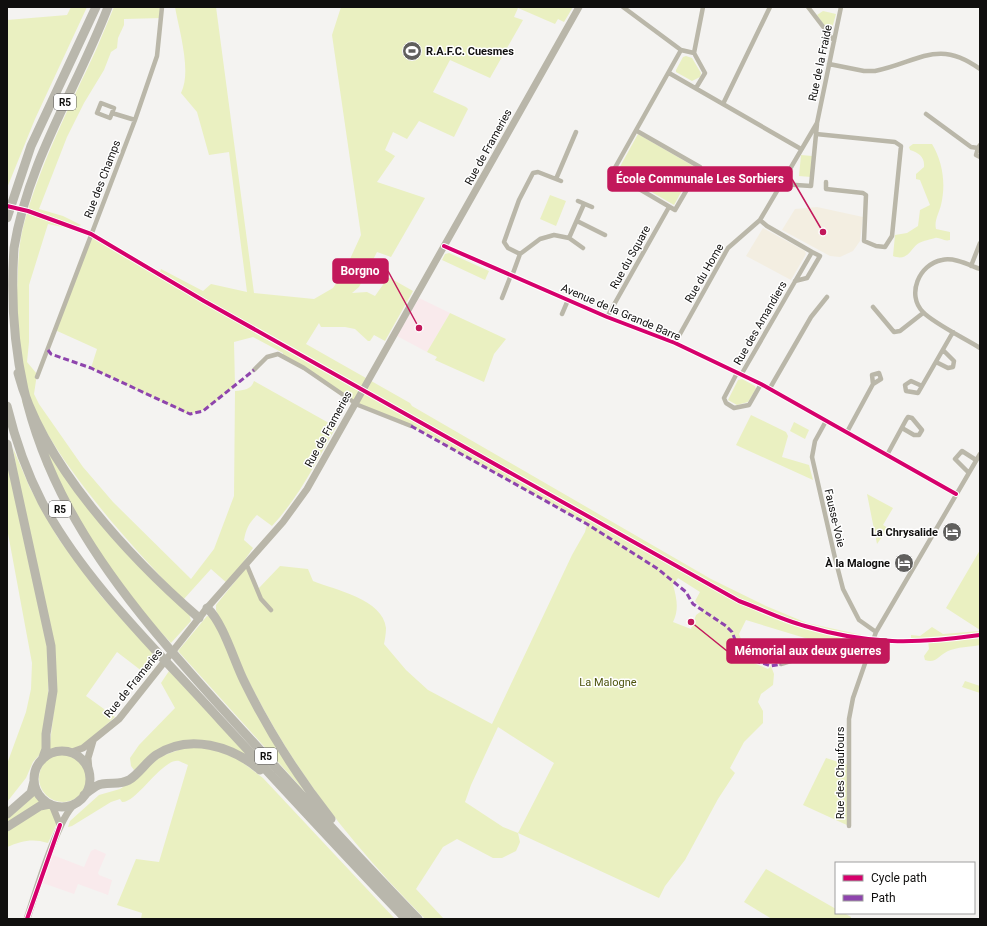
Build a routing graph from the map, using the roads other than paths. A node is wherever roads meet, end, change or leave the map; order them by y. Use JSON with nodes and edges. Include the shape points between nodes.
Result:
{"nodes":[{"id":1,"x":96,"y":7,"type":"edge"},
{"id":2,"x":108,"y":7,"type":"edge"},
{"id":3,"x":162,"y":7,"type":"edge"},
{"id":4,"x":579,"y":7,"type":"edge"},
{"id":5,"x":622,"y":7,"type":"edge"},
{"id":6,"x":703,"y":7,"type":"edge"},
{"id":7,"x":770,"y":7,"type":"edge"},
{"id":8,"x":808,"y":7,"type":"edge"},
{"id":9,"x":841,"y":7,"type":"edge"},
{"id":10,"x":834,"y":41,"type":"junction"},
{"id":11,"x":682,"y":50,"type":"junction"},
{"id":12,"x":694,"y":53,"type":"junction"},
{"id":13,"x":829,"y":64,"type":"junction"},
{"id":14,"x":980,"y":69,"type":"edge"},
{"id":15,"x":669,"y":73,"type":"junction"},
{"id":16,"x":696,"y":88,"type":"junction"},
{"id":17,"x":723,"y":104,"type":"junction"},
{"id":18,"x":112,"y":113,"type":"dead end"},
{"id":19,"x":926,"y":114,"type":"dead end"},
{"id":20,"x":134,"y":120,"type":"junction"},
{"id":21,"x":817,"y":123,"type":"junction"},
{"id":22,"x":637,"y":131,"type":"junction"},
{"id":23,"x":576,"y":132,"type":"dead end"},
{"id":24,"x":816,"y":134,"type":"junction"},
{"id":25,"x":979,"y":147,"type":"edge"},
{"id":26,"x":801,"y":149,"type":"junction"},
{"id":27,"x":980,"y":157,"type":"edge"},
{"id":28,"x":556,"y":179,"type":"junction"},
{"id":29,"x":561,"y":181,"type":"dead end"},
{"id":30,"x":826,"y":182,"type":"dead end"},
{"id":31,"x":781,"y":184,"type":"junction"},
{"id":32,"x":578,"y":201,"type":"dead end"},
{"id":33,"x":584,"y":204,"type":"junction"},
{"id":34,"x":669,"y":206,"type":"junction"},
{"id":35,"x":592,"y":207,"type":"dead end"},
{"id":36,"x":7,"y":218,"type":"edge"},
{"id":37,"x":760,"y":220,"type":"junction"},
{"id":38,"x":577,"y":221,"type":"junction"},
{"id":39,"x":605,"y":235,"type":"dead end"},
{"id":40,"x":570,"y":238,"type":"junction"},
{"id":41,"x":980,"y":243,"type":"edge"},
{"id":42,"x":444,"y":246,"type":"junction"},
{"id":43,"x":583,"y":248,"type":"dead end"},
{"id":44,"x":812,"y":252,"type":"junction"},
{"id":45,"x":520,"y":254,"type":"junction"},
{"id":46,"x":971,"y":266,"type":"junction"},
{"id":47,"x":980,"y":269,"type":"edge"},
{"id":48,"x":511,"y":276,"type":"junction"},
{"id":49,"x":795,"y":281,"type":"junction"},
{"id":50,"x":827,"y":297,"type":"dead end"},
{"id":51,"x":502,"y":298,"type":"dead end"},
{"id":52,"x":568,"y":300,"type":"junction"},
{"id":53,"x":873,"y":307,"type":"dead end"},
{"id":54,"x":924,"y":313,"type":"junction"},
{"id":55,"x":562,"y":314,"type":"dead end"},
{"id":56,"x":607,"y":316,"type":"junction"},
{"id":57,"x":953,"y":332,"type":"junction"},
{"id":58,"x":675,"y":344,"type":"junction"},
{"id":59,"x":9,"y":345,"type":"junction"},
{"id":60,"x":980,"y":348,"type":"edge"},
{"id":61,"x":943,"y":350,"type":"junction"},
{"id":62,"x":936,"y":362,"type":"junction"},
{"id":63,"x":254,"y":370,"type":"dead end"},
{"id":64,"x":739,"y":374,"type":"junction"},
{"id":65,"x":37,"y":376,"type":"dead end"},
{"id":66,"x":761,"y":384,"type":"junction"},
{"id":67,"x":873,"y":384,"type":"dead end"},
{"id":68,"x":922,"y":386,"type":"dead end"},
{"id":69,"x":770,"y":388,"type":"junction"},
{"id":70,"x":355,"y":403,"type":"junction"},
{"id":71,"x":7,"y":406,"type":"edge"},
{"id":72,"x":20,"y":410,"type":"dead end"},
{"id":73,"x":826,"y":421,"type":"junction"},
{"id":74,"x":410,"y":426,"type":"dead end"},
{"id":75,"x":902,"y":428,"type":"junction"},
{"id":76,"x":847,"y":432,"type":"junction"},
{"id":77,"x":7,"y":444,"type":"edge"},
{"id":78,"x":32,"y":448,"type":"dead end"},
{"id":79,"x":980,"y":454,"type":"edge"},
{"id":80,"x":887,"y":455,"type":"junction"},
{"id":81,"x":36,"y":459,"type":"dead end"},
{"id":82,"x":976,"y":460,"type":"junction"},
{"id":83,"x":969,"y":473,"type":"junction"},
{"id":84,"x":956,"y":494,"type":"junction"},
{"id":85,"x":52,"y":495,"type":"dead end"},
{"id":86,"x":246,"y":563,"type":"junction"},
{"id":87,"x":207,"y":608,"type":"junction"},
{"id":88,"x":271,"y":610,"type":"dead end"},
{"id":89,"x":199,"y":618,"type":"junction"},
{"id":90,"x":876,"y":632,"type":"junction"},
{"id":91,"x":162,"y":649,"type":"junction"},
{"id":92,"x":867,"y":660,"type":"junction"},
{"id":93,"x":781,"y":664,"type":"dead end"},
{"id":94,"x":179,"y":668,"type":"junction"},
{"id":95,"x":93,"y":741,"type":"junction"},
{"id":96,"x":72,"y":752,"type":"junction"},
{"id":97,"x":42,"y":760,"type":"junction"},
{"id":98,"x":89,"y":770,"type":"junction"},
{"id":99,"x":34,"y":781,"type":"junction"},
{"id":100,"x":276,"y":781,"type":"junction"},
{"id":101,"x":84,"y":795,"type":"junction"},
{"id":102,"x":51,"y":804,"type":"junction"},
{"id":103,"x":75,"y":804,"type":"junction"},
{"id":104,"x":7,"y":814,"type":"edge"},
{"id":105,"x":60,"y":825,"type":"junction"},
{"id":106,"x":849,"y":826,"type":"dead end"},
{"id":107,"x":7,"y":827,"type":"edge"},
{"id":108,"x":350,"y":848,"type":"junction"},
{"id":109,"x":27,"y":919,"type":"edge"},
{"id":110,"x":406,"y":919,"type":"edge"},
{"id":111,"x":418,"y":919,"type":"edge"}],
"edges":[{"from":1,"to":36,"type":"highway","number":"R5","via":[[31,146]]},
{"from":2,"to":59,"type":"highway","number":"R5","via":[[42,150],[25,199],[10,270]]},
{"from":3,"to":20,"type":"street","name":"Rue des Champs","via":[[157,56]]},
{"from":4,"to":42,"type":"main road","name":"Rue de Frameries"},
{"from":5,"to":11,"type":"street"},
{"from":6,"to":12,"type":"street"},
{"from":7,"to":17,"type":"street"},
{"from":8,"to":10,"type":"street"},
{"from":9,"to":10,"type":"street","name":"Rue de la Fraide"},
{"from":10,"to":13,"type":"street","name":"Rue de la Fraide"},
{"from":11,"to":12,"type":"street"},
{"from":11,"to":15,"type":"street"},
{"from":12,"to":16,"type":"street","via":[[705,74]]},
{"from":13,"to":14,"type":"street","via":[[875,71],[942,53],[958,56]]},
{"from":13,"to":21,"type":"street","name":"Rue de la Fraide"},
{"from":15,"to":16,"type":"street"},
{"from":15,"to":22,"type":"street"},
{"from":16,"to":17,"type":"street"},
{"from":17,"to":26,"type":"street"},
{"from":18,"to":20,"type":"street"},
{"from":19,"to":25,"type":"street","via":[[971,147]]},
{"from":20,"to":65,"type":"street","name":"Rue des Champs"},
{"from":21,"to":24,"type":"street","name":"Rue de la Fraide"},
{"from":21,"to":26,"type":"street","name":"Rue de la Fraide"},
{"from":22,"to":34,"type":"street","via":[[612,173]]},
{"from":22,"to":34,"type":"street","via":[[700,167],[675,210]]},
{"from":23,"to":28,"type":"street"},
{"from":24,"to":30,"type":"street","via":[[895,142],[901,146],[892,236],[885,247],[864,241],[866,195],[826,189]]},
{"from":24,"to":31,"type":"street","name":"Rue de la Fraide","via":[[812,186]]},
{"from":25,"to":27,"type":"street","via":[[976,154]]},
{"from":26,"to":31,"type":"street","name":"Rue de la Fraide"},
{"from":28,"to":29,"type":"street"},
{"from":28,"to":45,"type":"street","via":[[535,172],[519,200],[504,242],[508,248]]},
{"from":31,"to":37,"type":"street","name":"Rue de la Fraide"},
{"from":32,"to":33,"type":"street"},
{"from":33,"to":35,"type":"street"},
{"from":33,"to":38,"type":"street"},
{"from":34,"to":56,"type":"street","name":"Rue du Square"},
{"from":37,"to":44,"type":"street"},
{"from":37,"to":58,"type":"street","name":"Rue du Home","via":[[728,248]]},
{"from":38,"to":39,"type":"street"},
{"from":38,"to":40,"type":"street"},
{"from":40,"to":43,"type":"street"},
{"from":40,"to":45,"type":"street","via":[[554,235],[540,239]]},
{"from":41,"to":46,"type":"street"},
{"from":42,"to":48,"type":"street","name":"Avenue de la Grande Barre"},
{"from":42,"to":70,"type":"main road","name":"Rue de Frameries"},
{"from":44,"to":49,"type":"street","name":"Rue des Amandiers"},
{"from":44,"to":49,"type":"street","name":"Rue des Amandiers","via":[[820,256],[807,278]]},
{"from":45,"to":48,"type":"street"},
{"from":46,"to":47,"type":"street"},
{"from":46,"to":54,"type":"street","via":[[942,260],[924,269],[915,290],[918,304]]},
{"from":48,"to":51,"type":"street"},
{"from":48,"to":52,"type":"street","name":"Avenue de la Grande Barre"},
{"from":49,"to":64,"type":"street","name":"Rue des Amandiers"},
{"from":50,"to":69,"type":"street","via":[[811,317]]},
{"from":52,"to":55,"type":"street","name":"Avenue de la Grande Barre"},
{"from":52,"to":56,"type":"street","name":"Avenue de la Grande Barre"},
{"from":53,"to":54,"type":"street","via":[[894,332],[900,331]]},
{"from":54,"to":57,"type":"street"},
{"from":56,"to":58,"type":"street","name":"Avenue de la Grande Barre"},
{"from":57,"to":60,"type":"street"},
{"from":57,"to":61,"type":"street"},
{"from":58,"to":64,"type":"street","name":"Avenue de la Grande Barre"},
{"from":59,"to":72,"type":"highway","number":"R5"},
{"from":59,"to":89,"type":"highway","via":[[33,415],[67,472],[123,544]]},
{"from":61,"to":62,"type":"street"},
{"from":61,"to":62,"type":"street","via":[[954,361],[953,367],[948,368]]},
{"from":62,"to":68,"type":"street"},
{"from":63,"to":70,"type":"street","via":[[267,357],[278,354]]},
{"from":64,"to":66,"type":"street","name":"Avenue de la Grande Barre"},
{"from":64,"to":66,"type":"street","via":[[724,398],[726,403],[734,408],[749,405]]},
{"from":66,"to":69,"type":"street","name":"Avenue de la Grande Barre"},
{"from":67,"to":76,"type":"street"},
{"from":69,"to":73,"type":"street","name":"Avenue de la Grande Barre"},
{"from":70,"to":74,"type":"street"},
{"from":70,"to":86,"type":"main road","name":"Rue de Frameries","via":[[307,489],[283,522]]},
{"from":71,"to":91,"type":"highway","number":"R5","via":[[28,471],[54,523],[101,588]]},
{"from":73,"to":76,"type":"street","name":"Avenue de la Grande Barre"},
{"from":73,"to":90,"type":"street","name":"Fausse-Voie","via":[[815,441],[812,457],[835,558],[843,589],[855,615],[864,625]]},
{"from":75,"to":75,"type":"street","via":[[917,435],[922,430],[910,417]]},
{"from":75,"to":80,"type":"street"},
{"from":76,"to":80,"type":"street","name":"Avenue de la Grande Barre"},
{"from":77,"to":97,"type":"highway","via":[[51,646],[53,691],[46,749]]},
{"from":78,"to":81,"type":"highway"},
{"from":79,"to":82,"type":"street","name":"Rue des Chaufours"},
{"from":80,"to":84,"type":"street","name":"Avenue de la Grande Barre"},
{"from":82,"to":83,"type":"street","name":"Rue des Chaufours"},
{"from":82,"to":83,"type":"street","via":[[962,451],[955,459]]},
{"from":83,"to":84,"type":"street","name":"Rue des Chaufours"},
{"from":84,"to":90,"type":"street","name":"Rue des Chaufours"},
{"from":85,"to":91,"type":"highway","number":"R5","via":[[102,571]]},
{"from":86,"to":87,"type":"main road","name":"Rue de Frameries"},
{"from":86,"to":88,"type":"street","via":[[261,599]]},
{"from":87,"to":89,"type":"main road","name":"Rue de Frameries"},
{"from":87,"to":108,"type":"highway","via":[[216,616],[244,682],[273,733],[316,800],[346,838]]},
{"from":89,"to":95,"type":"main road","name":"Rue de Frameries","via":[[119,719]]},
{"from":90,"to":92,"type":"street","name":"Rue des Chaufours"},
{"from":91,"to":94,"type":"highway","number":"R5"},
{"from":92,"to":93,"type":"street","via":[[834,649]]},
{"from":92,"to":106,"type":"street","name":"Rue des Chaufours","via":[[853,698],[849,719]]},
{"from":94,"to":100,"type":"highway","number":"R5"},
{"from":94,"to":108,"type":"highway","number":"R5"},
{"from":95,"to":96,"type":"main road","name":"Rue de Frameries"},
{"from":95,"to":98,"type":"main road","via":[[88,758]]},
{"from":96,"to":97,"type":"highway","via":[[56,751]]},
{"from":96,"to":98,"type":"highway","via":[[81,758]]},
{"from":97,"to":99,"type":"highway","via":[[36,770]]},
{"from":98,"to":101,"type":"highway","via":[[90,784]]},
{"from":99,"to":102,"type":"highway","via":[[41,797]]},
{"from":99,"to":104,"type":"highway","via":[[31,793]]},
{"from":100,"to":101,"type":"highway","via":[[234,753],[216,746],[194,744],[169,749],[145,764],[130,779],[117,784],[101,784]]},
{"from":100,"to":110,"type":"highway","number":"R5"},
{"from":101,"to":103,"type":"highway"},
{"from":102,"to":103,"type":"highway"},
{"from":102,"to":105,"type":"main road"},
{"from":102,"to":107,"type":"highway","via":[[40,806]]},
{"from":103,"to":105,"type":"main road"},
{"from":105,"to":109,"type":"main road"},
{"from":108,"to":111,"type":"highway","number":"R5"}]}
